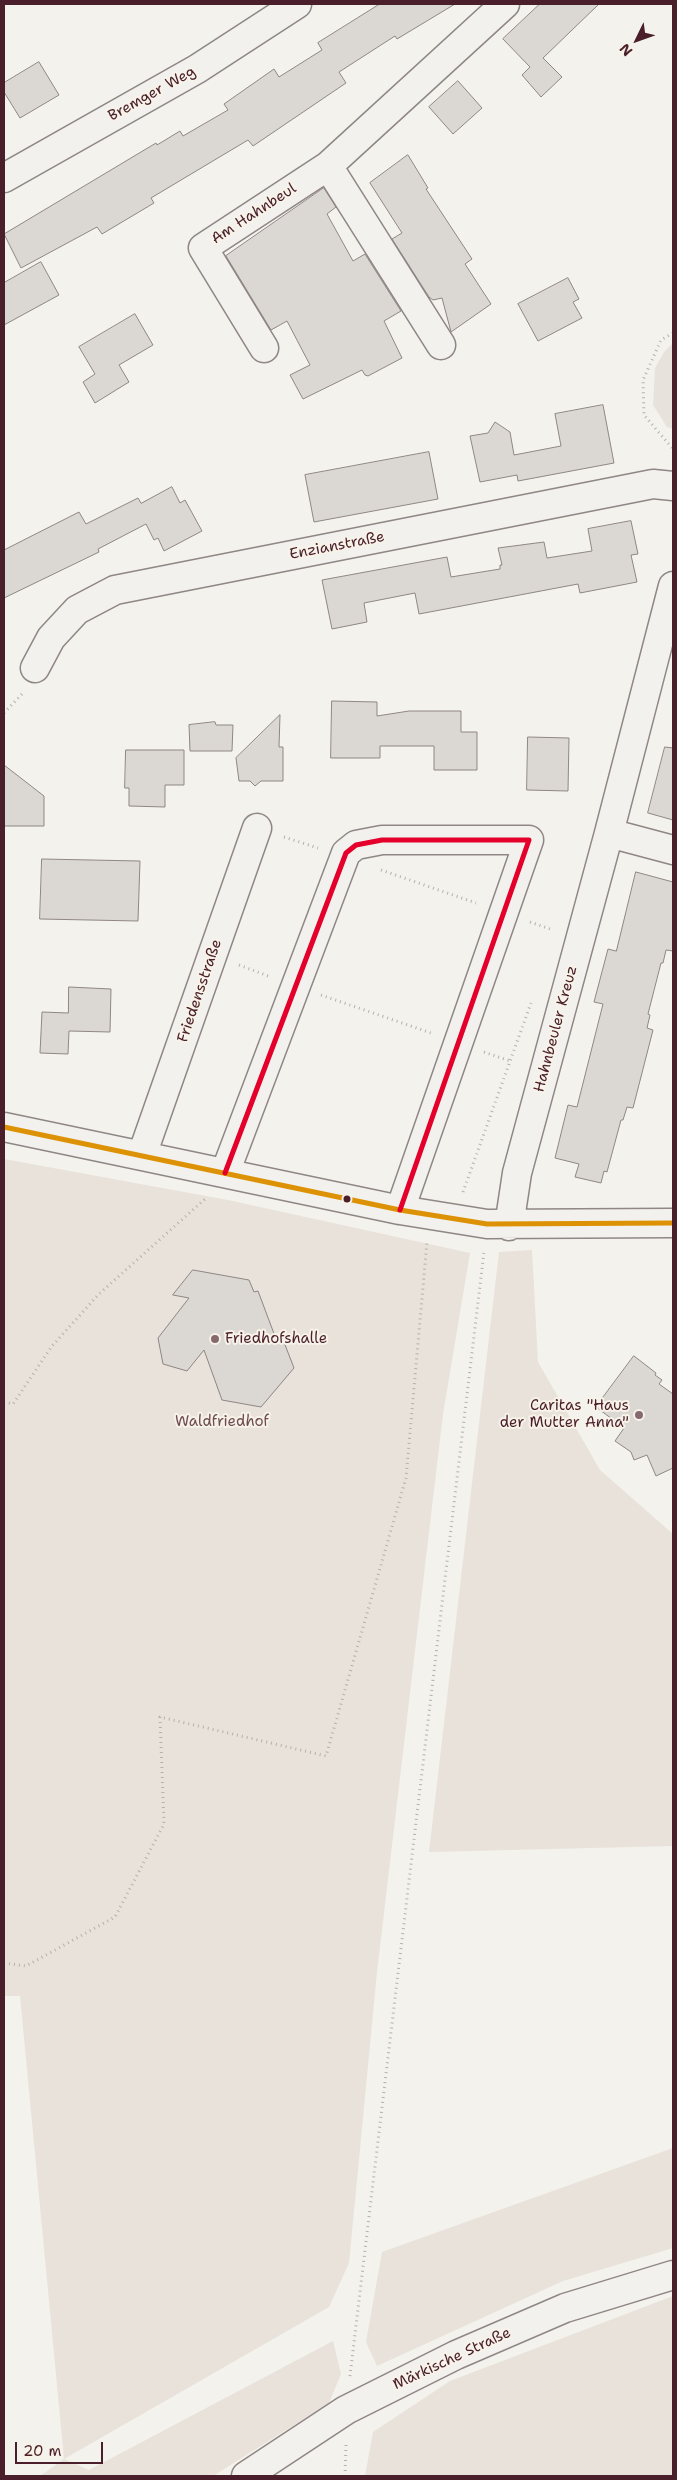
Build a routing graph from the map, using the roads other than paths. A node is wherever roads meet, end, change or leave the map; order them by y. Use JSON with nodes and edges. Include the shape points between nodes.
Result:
{"nodes":[{"id":1,"x":297,"y":4,"type":"edge"},
{"id":2,"x":505,"y":4,"type":"edge"},
{"id":3,"x":328,"y":166,"type":"junction"},
{"id":4,"x":4,"y":178,"type":"edge"},
{"id":5,"x":441,"y":345,"type":"dead end"},
{"id":6,"x":264,"y":348,"type":"dead end"},
{"id":7,"x":673,"y":486,"type":"edge"},
{"id":8,"x":673,"y":586,"type":"edge"},
{"id":9,"x":666,"y":649,"type":"edge"},
{"id":10,"x":32,"y":678,"type":"road end"},
{"id":11,"x":257,"y":828,"type":"road end"},
{"id":12,"x":610,"y":833,"type":"junction"},
{"id":13,"x":673,"y":850,"type":"edge"},
{"id":14,"x":4,"y":1126,"type":"edge"},
{"id":15,"x":142,"y":1155,"type":"junction"},
{"id":16,"x":226,"y":1173,"type":"junction"},
{"id":17,"x":400,"y":1210,"type":"junction"},
{"id":18,"x":673,"y":1223,"type":"edge"},
{"id":19,"x":498,"y":1225,"type":"junction"},
{"id":20,"x":673,"y":2275,"type":"edge"},
{"id":21,"x":246,"y":2476,"type":"edge"}],
"edges":[{"from":1,"to":4,"type":"street","name":"Bremger Weg","via":[[197,69]]},
{"from":2,"to":3,"type":"street","name":"Am Hahnbeul"},
{"from":3,"to":5,"type":"street"},
{"from":3,"to":6,"type":"street","name":"Am Hahnbeul","via":[[203,248]]},
{"from":7,"to":10,"type":"street","name":"Enzianstraße","via":[[653,484],[115,590],[77,610],[51,638]]},
{"from":8,"to":9,"type":"street","name":"Hahnbeuler Kreuz"},
{"from":9,"to":12,"type":"street","name":"Hahnbeuler Kreuz"},
{"from":11,"to":15,"type":"street","name":"Friedensstraße"},
{"from":12,"to":13,"type":"street"},
{"from":12,"to":19,"type":"street","name":"Hahnbeuler Kreuz","via":[[517,1173]]},
{"from":14,"to":15,"type":"street"},
{"from":15,"to":16,"type":"street"},
{"from":16,"to":17,"type":"street"},
{"from":16,"to":17,"type":"street","via":[[344,857],[356,845],[382,840],[529,840]]},
{"from":17,"to":19,"type":"street"},
{"from":18,"to":19,"type":"street"},
{"from":20,"to":21,"type":"street","name":"Märkische Straße","via":[[556,2312],[456,2355],[346,2410]]}]}
